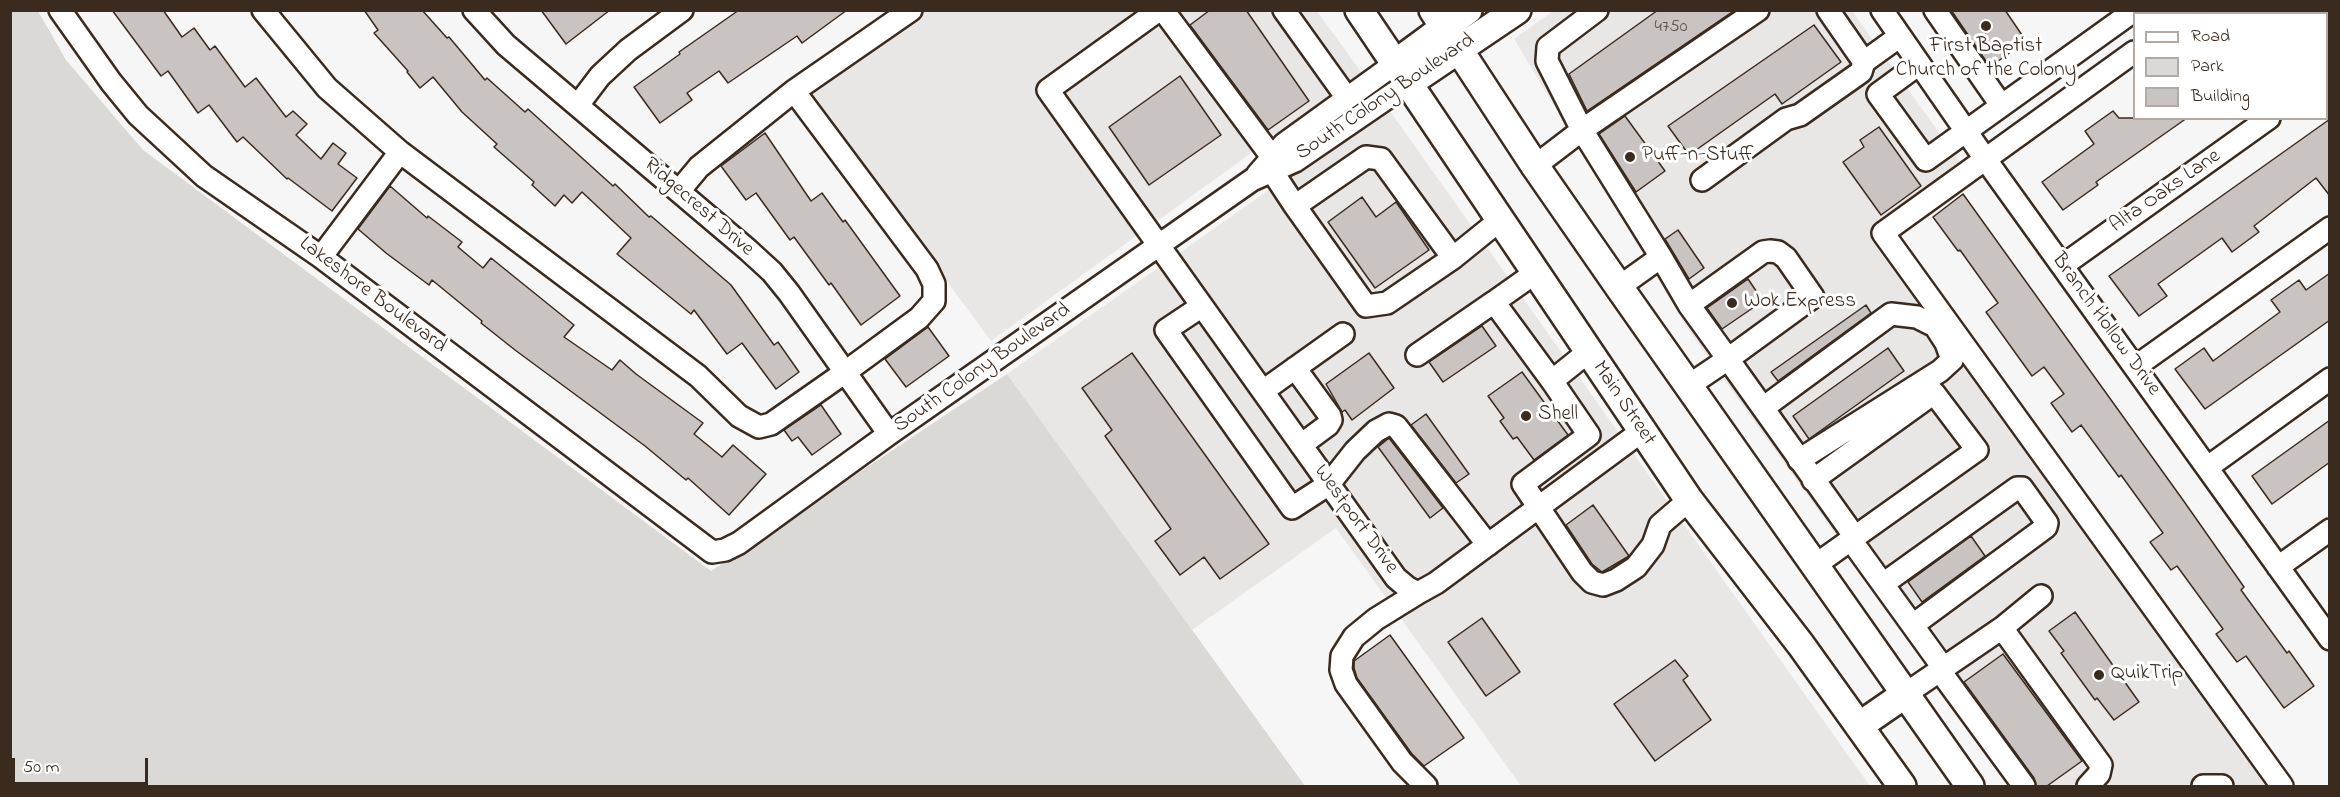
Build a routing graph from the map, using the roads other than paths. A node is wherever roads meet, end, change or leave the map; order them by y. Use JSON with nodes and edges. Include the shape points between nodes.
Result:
{"nodes":[{"id":1,"x":60,"y":10,"type":"edge"},
{"id":2,"x":263,"y":10,"type":"edge"},
{"id":3,"x":474,"y":10,"type":"edge"},
{"id":4,"x":910,"y":10,"type":"edge"},
{"id":5,"x":1161,"y":10,"type":"edge"},
{"id":6,"x":1284,"y":10,"type":"edge"},
{"id":7,"x":1359,"y":10,"type":"edge"},
{"id":8,"x":1468,"y":10,"type":"edge"},
{"id":9,"x":1517,"y":10,"type":"edge"},
{"id":10,"x":1597,"y":10,"type":"edge"},
{"id":11,"x":1758,"y":10,"type":"edge"},
{"id":12,"x":1827,"y":10,"type":"edge"},
{"id":13,"x":1882,"y":10,"type":"edge"},
{"id":14,"x":1935,"y":10,"type":"edge"},
{"id":15,"x":2135,"y":10,"type":"edge"},
{"id":16,"x":675,"y":12,"type":"edge"},
{"id":17,"x":1445,"y":29,"type":"edge"},
{"id":18,"x":1900,"y":36,"type":"junction"},
{"id":19,"x":2133,"y":53,"type":"edge"},
{"id":20,"x":1864,"y":62,"type":"junction"},
{"id":21,"x":1919,"y":64,"type":"junction"},
{"id":22,"x":1403,"y":73,"type":"junction"},
{"id":23,"x":794,"y":91,"type":"junction"},
{"id":24,"x":1347,"y":98,"type":"junction"},
{"id":25,"x":578,"y":105,"type":"junction"},
{"id":26,"x":2001,"y":105,"type":"junction"},
{"id":27,"x":2266,"y":120,"type":"edge"},
{"id":28,"x":1582,"y":130,"type":"junction"},
{"id":29,"x":1966,"y":131,"type":"junction"},
{"id":30,"x":400,"y":152,"type":"junction"},
{"id":31,"x":1986,"y":160,"type":"junction"},
{"id":32,"x":1535,"y":166,"type":"junction"},
{"id":33,"x":1265,"y":169,"type":"junction"},
{"id":34,"x":1702,"y":180,"type":"dead end"},
{"id":35,"x":679,"y":191,"type":"junction"},
{"id":36,"x":1295,"y":206,"type":"junction"},
{"id":37,"x":1500,"y":220,"type":"junction"},
{"id":38,"x":2330,"y":228,"type":"edge"},
{"id":39,"x":1159,"y":246,"type":"junction"},
{"id":40,"x":321,"y":256,"type":"junction"},
{"id":41,"x":1661,"y":257,"type":"junction"},
{"id":42,"x":1453,"y":258,"type":"junction"},
{"id":43,"x":2062,"y":266,"type":"junction"},
{"id":44,"x":1534,"y":273,"type":"junction"},
{"id":45,"x":1619,"y":287,"type":"junction"},
{"id":46,"x":1494,"y":302,"type":"junction"},
{"id":47,"x":1689,"y":304,"type":"junction"},
{"id":48,"x":1202,"y":306,"type":"junction"},
{"id":49,"x":1343,"y":334,"type":"dead end"},
{"id":50,"x":1588,"y":352,"type":"junction"},
{"id":51,"x":1417,"y":355,"type":"dead end"},
{"id":52,"x":1728,"y":359,"type":"junction"},
{"id":53,"x":1295,"y":368,"type":"junction"},
{"id":54,"x":2135,"y":368,"type":"junction"},
{"id":55,"x":844,"y":373,"type":"junction"},
{"id":56,"x":2330,"y":379,"type":"edge"},
{"id":57,"x":1552,"y":381,"type":"junction"},
{"id":58,"x":1688,"y":386,"type":"junction"},
{"id":59,"x":1263,"y":391,"type":"junction"},
{"id":60,"x":1763,"y":408,"type":"junction"},
{"id":61,"x":1642,"y":431,"type":"junction"},
{"id":62,"x":889,"y":434,"type":"junction"},
{"id":63,"x":1301,"y":445,"type":"junction"},
{"id":64,"x":1800,"y":460,"type":"junction"},
{"id":65,"x":2208,"y":467,"type":"junction"},
{"id":66,"x":1814,"y":480,"type":"junction"},
{"id":67,"x":1329,"y":484,"type":"junction"},
{"id":68,"x":1689,"y":500,"type":"junction"},
{"id":69,"x":1539,"y":507,"type":"junction"},
{"id":70,"x":2330,"y":530,"type":"edge"},
{"id":71,"x":1853,"y":539,"type":"junction"},
{"id":72,"x":1488,"y":545,"type":"junction"},
{"id":73,"x":712,"y":552,"type":"joint"},
{"id":74,"x":1814,"y":566,"type":"junction"},
{"id":75,"x":2278,"y":567,"type":"junction"},
{"id":76,"x":1883,"y":584,"type":"junction"},
{"id":77,"x":1418,"y":593,"type":"junction"},
{"id":78,"x":2041,"y":596,"type":"dead end"},
{"id":79,"x":1913,"y":626,"type":"junction"},
{"id":80,"x":2002,"y":628,"type":"junction"},
{"id":81,"x":2330,"y":639,"type":"edge"},
{"id":82,"x":1942,"y":670,"type":"junction"},
{"id":83,"x":1904,"y":695,"type":"junction"},
{"id":84,"x":1858,"y":726,"type":"junction"},
{"id":85,"x":1426,"y":786,"type":"edge"},
{"id":86,"x":1902,"y":786,"type":"edge"},
{"id":87,"x":1970,"y":786,"type":"edge"},
{"id":88,"x":2024,"y":786,"type":"edge"},
{"id":89,"x":2088,"y":786,"type":"edge"},
{"id":90,"x":2203,"y":786,"type":"edge"},
{"id":91,"x":2222,"y":786,"type":"edge"},
{"id":92,"x":2282,"y":786,"type":"edge"}],
"edges":[{"from":1,"to":40,"type":"street","name":"Lakeshore Boulevard","via":[[111,82],[171,147],[204,176]]},
{"from":2,"to":30,"type":"street","via":[[327,88]]},
{"from":3,"to":25,"type":"street","name":"Ridgecrest Drive","via":[[506,45]]},
{"from":4,"to":23,"type":"street"},
{"from":5,"to":33,"type":"street"},
{"from":5,"to":39,"type":"street","name":"Westport Drive","via":[[1048,90]]},
{"from":6,"to":24,"type":"street"},
{"from":7,"to":22,"type":"main road","name":"Main Street"},
{"from":8,"to":17,"type":"main road","name":"South Colony Boulevard"},
{"from":9,"to":17,"type":"main road","name":"South Colony Boulevard"},
{"from":10,"to":28,"type":"street","via":[[1548,47],[1547,61]]},
{"from":11,"to":28,"type":"street"},
{"from":12,"to":20,"type":"street"},
{"from":13,"to":18,"type":"street","name":"Branch Hollow Drive"},
{"from":14,"to":26,"type":"street"},
{"from":15,"to":26,"type":"street"},
{"from":16,"to":25,"type":"street","via":[[600,76]]},
{"from":17,"to":22,"type":"main road","name":"South Colony Boulevard"},
{"from":17,"to":32,"type":"main road"},
{"from":18,"to":20,"type":"street"},
{"from":18,"to":21,"type":"street","name":"Branch Hollow Drive"},
{"from":19,"to":31,"type":"street"},
{"from":20,"to":34,"type":"street","via":[[1860,72],[1800,115],[1785,119]]},
{"from":21,"to":29,"type":"street","name":"Branch Hollow Drive"},
{"from":21,"to":29,"type":"street","via":[[1878,94],[1926,160]]},
{"from":22,"to":24,"type":"street","name":"South Colony Boulevard"},
{"from":22,"to":33,"type":"street","name":"South Colony Boulevard","via":[[1295,161]]},
{"from":22,"to":37,"type":"main road","name":"Main Street"},
{"from":23,"to":35,"type":"street","via":[[699,166]]},
{"from":23,"to":55,"type":"street","via":[[927,269],[934,284],[934,301],[919,318]]},
{"from":24,"to":33,"type":"street","name":"South Colony Boulevard","via":[[1284,144]]},
{"from":25,"to":35,"type":"street","name":"Ridgecrest Drive"},
{"from":26,"to":29,"type":"street"},
{"from":27,"to":43,"type":"street","name":"Alta Oaks Lane"},
{"from":28,"to":32,"type":"street"},
{"from":28,"to":41,"type":"street"},
{"from":29,"to":31,"type":"street","name":"Branch Hollow Drive"},
{"from":30,"to":40,"type":"street"},
{"from":30,"to":55,"type":"street","via":[[698,376],[739,416],[759,428],[771,424]]},
{"from":31,"to":43,"type":"street","name":"Branch Hollow Drive"},
{"from":31,"to":92,"type":"street","via":[[1883,233]]},
{"from":32,"to":45,"type":"main road"},
{"from":33,"to":36,"type":"street"},
{"from":33,"to":39,"type":"street","name":"South Colony Boulevard"},
{"from":35,"to":55,"type":"street","name":"Ridgecrest Drive","via":[[772,272]]},
{"from":36,"to":42,"type":"street","via":[[1366,157],[1380,159]]},
{"from":36,"to":42,"type":"street","via":[[1366,306],[1387,303]]},
{"from":37,"to":42,"type":"street"},
{"from":37,"to":44,"type":"main road","name":"Main Street"},
{"from":38,"to":54,"type":"street"},
{"from":39,"to":48,"type":"street","name":"Westport Drive"},
{"from":39,"to":62,"type":"street","name":"South Colony Boulevard"},
{"from":40,"to":73,"type":"street","name":"Lakeshore Boulevard"},
{"from":41,"to":45,"type":"street"},
{"from":41,"to":47,"type":"street"},
{"from":43,"to":54,"type":"street","name":"Branch Hollow Drive"},
{"from":44,"to":46,"type":"street"},
{"from":44,"to":50,"type":"main road","name":"Main Street"},
{"from":45,"to":58,"type":"main road"},
{"from":46,"to":51,"type":"street"},
{"from":46,"to":57,"type":"street"},
{"from":47,"to":52,"type":"street"},
{"from":47,"to":52,"type":"street","via":[[1763,252],[1778,252],[1786,258],[1813,297]]},
{"from":48,"to":59,"type":"street","name":"Westport Drive"},
{"from":48,"to":67,"type":"street","via":[[1166,330],[1292,508]]},
{"from":49,"to":53,"type":"street"},
{"from":50,"to":57,"type":"street"},
{"from":50,"to":61,"type":"main road","name":"Main Street"},
{"from":52,"to":58,"type":"street"},
{"from":52,"to":60,"type":"street"},
{"from":53,"to":59,"type":"street"},
{"from":53,"to":63,"type":"street","via":[[1330,416],[1328,424]]},
{"from":54,"to":65,"type":"street","name":"Branch Hollow Drive"},
{"from":55,"to":62,"type":"street","name":"Ridgecrest Drive"},
{"from":56,"to":65,"type":"street"},
{"from":57,"to":69,"type":"street","via":[[1589,435],[1523,484]]},
{"from":58,"to":74,"type":"main road"},
{"from":59,"to":63,"type":"street","name":"Westport Drive"},
{"from":60,"to":64,"type":"street"},
{"from":60,"to":64,"type":"street","via":[[1892,314],[1917,317],[1935,326],[1952,360]]},
{"from":61,"to":68,"type":"main road","name":"Main Street"},
{"from":61,"to":69,"type":"street"},
{"from":62,"to":73,"type":"street","name":"South Colony Boulevard","via":[[739,543]]},
{"from":63,"to":67,"type":"street","name":"Westport Drive"},
{"from":64,"to":66,"type":"street"},
{"from":65,"to":75,"type":"street","name":"Branch Hollow Drive"},
{"from":66,"to":71,"type":"street"},
{"from":66,"to":71,"type":"street","via":[[1934,393],[1977,450]]},
{"from":67,"to":72,"type":"street","via":[[1376,431],[1389,424],[1396,426]]},
{"from":67,"to":77,"type":"street","name":"Westport Drive","via":[[1396,578]]},
{"from":68,"to":69,"type":"street","via":[[1660,525],[1653,545],[1636,567],[1603,585],[1592,582],[1582,572]]},
{"from":68,"to":84,"type":"main road","name":"Main Street"},
{"from":69,"to":72,"type":"street"},
{"from":70,"to":75,"type":"street"},
{"from":71,"to":74,"type":"street"},
{"from":71,"to":76,"type":"street"},
{"from":72,"to":77,"type":"street"},
{"from":74,"to":83,"type":"main road"},
{"from":75,"to":81,"type":"street","name":"Branch Hollow Drive"},
{"from":76,"to":79,"type":"street"},
{"from":76,"to":79,"type":"street","via":[[2017,488],[2022,488],[2047,523]]},
{"from":77,"to":85,"type":"street","via":[[1353,637],[1342,656],[1341,670],[1346,684],[1402,762]]},
{"from":78,"to":80,"type":"street"},
{"from":79,"to":82,"type":"street"},
{"from":80,"to":82,"type":"street"},
{"from":80,"to":89,"type":"street","via":[[2101,765],[2099,774]]},
{"from":82,"to":83,"type":"street"},
{"from":82,"to":88,"type":"street"},
{"from":83,"to":84,"type":"main road"},
{"from":83,"to":87,"type":"main road"},
{"from":84,"to":86,"type":"main road","name":"Main Street"},
{"from":90,"to":91,"type":"street"}]}
